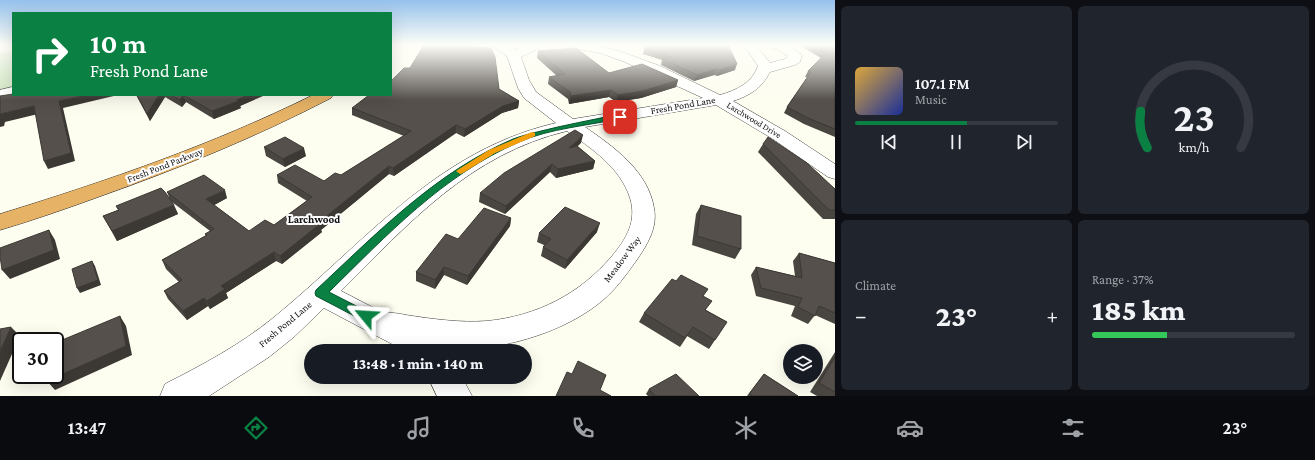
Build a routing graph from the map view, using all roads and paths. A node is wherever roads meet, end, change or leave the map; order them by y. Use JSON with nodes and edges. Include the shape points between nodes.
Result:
{"nodes":[{"id":1,"x":519,"y":63,"type":"edge"},
{"id":2,"x":643,"y":63,"type":"edge"},
{"id":3,"x":763,"y":63,"type":"edge"},
{"id":4,"x":785,"y":63,"type":"edge"},
{"id":5,"x":764,"y":69,"type":"junction"},
{"id":6,"x":12,"y":92,"type":"edge"},
{"id":7,"x":0,"y":95,"type":"edge"},
{"id":8,"x":323,"y":96,"type":"edge"},
{"id":9,"x":719,"y":99,"type":"junction"},
{"id":10,"x":571,"y":126,"type":"junction"},
{"id":11,"x":835,"y":173,"type":"edge"},
{"id":12,"x":0,"y":222,"type":"edge"},
{"id":13,"x":320,"y":293,"type":"junction"},
{"id":14,"x":377,"y":322,"type":"junction"},
{"id":15,"x":503,"y":332,"type":"junction"},
{"id":16,"x":413,"y":344,"type":"edge"},
{"id":17,"x":485,"y":344,"type":"edge"},
{"id":18,"x":448,"y":384,"type":"edge"},
{"id":19,"x":463,"y":384,"type":"edge"},
{"id":20,"x":177,"y":396,"type":"edge"},
{"id":21,"x":454,"y":396,"type":"edge"},
{"id":22,"x":461,"y":396,"type":"edge"}],
"edges":[{"from":1,"to":10,"type":"street","name":"Meadow Way","via":[[522,82],[528,92]]},
{"from":2,"to":9,"type":"street","name":"Larchwood Drive"},
{"from":3,"to":5,"type":"street"},
{"from":4,"to":5,"type":"street"},
{"from":5,"to":9,"type":"street","name":"Fresh Pond Lane","via":[[751,86]]},
{"from":6,"to":7,"type":"street"},
{"from":8,"to":12,"type":"highway","name":"Fresh Pond Parkway","via":[[266,124],[201,151],[97,190]]},
{"from":9,"to":10,"type":"street","name":"Fresh Pond Lane"},
{"from":9,"to":11,"type":"street","name":"Larchwood Drive","via":[[768,127]]},
{"from":10,"to":13,"type":"street","name":"Fresh Pond Lane","via":[[517,140],[467,166],[405,212]]},
{"from":10,"to":15,"type":"street","name":"Meadow Way","via":[[616,160],[633,181],[640,195],[643,212],[642,233],[604,284],[580,303],[547,319]]},
{"from":13,"to":14,"type":"street","name":"Meadow Way"},
{"from":13,"to":20,"type":"street","name":"Fresh Pond Lane","via":[[270,338]]},
{"from":14,"to":15,"type":"street","name":"Meadow Way","via":[[456,333]]},
{"from":14,"to":16,"type":"street","name":"Meadow Way","via":[[403,335]]},
{"from":15,"to":17,"type":"street","name":"Meadow Way"},
{"from":18,"to":21,"type":"street"},
{"from":19,"to":22,"type":"street"}]}
